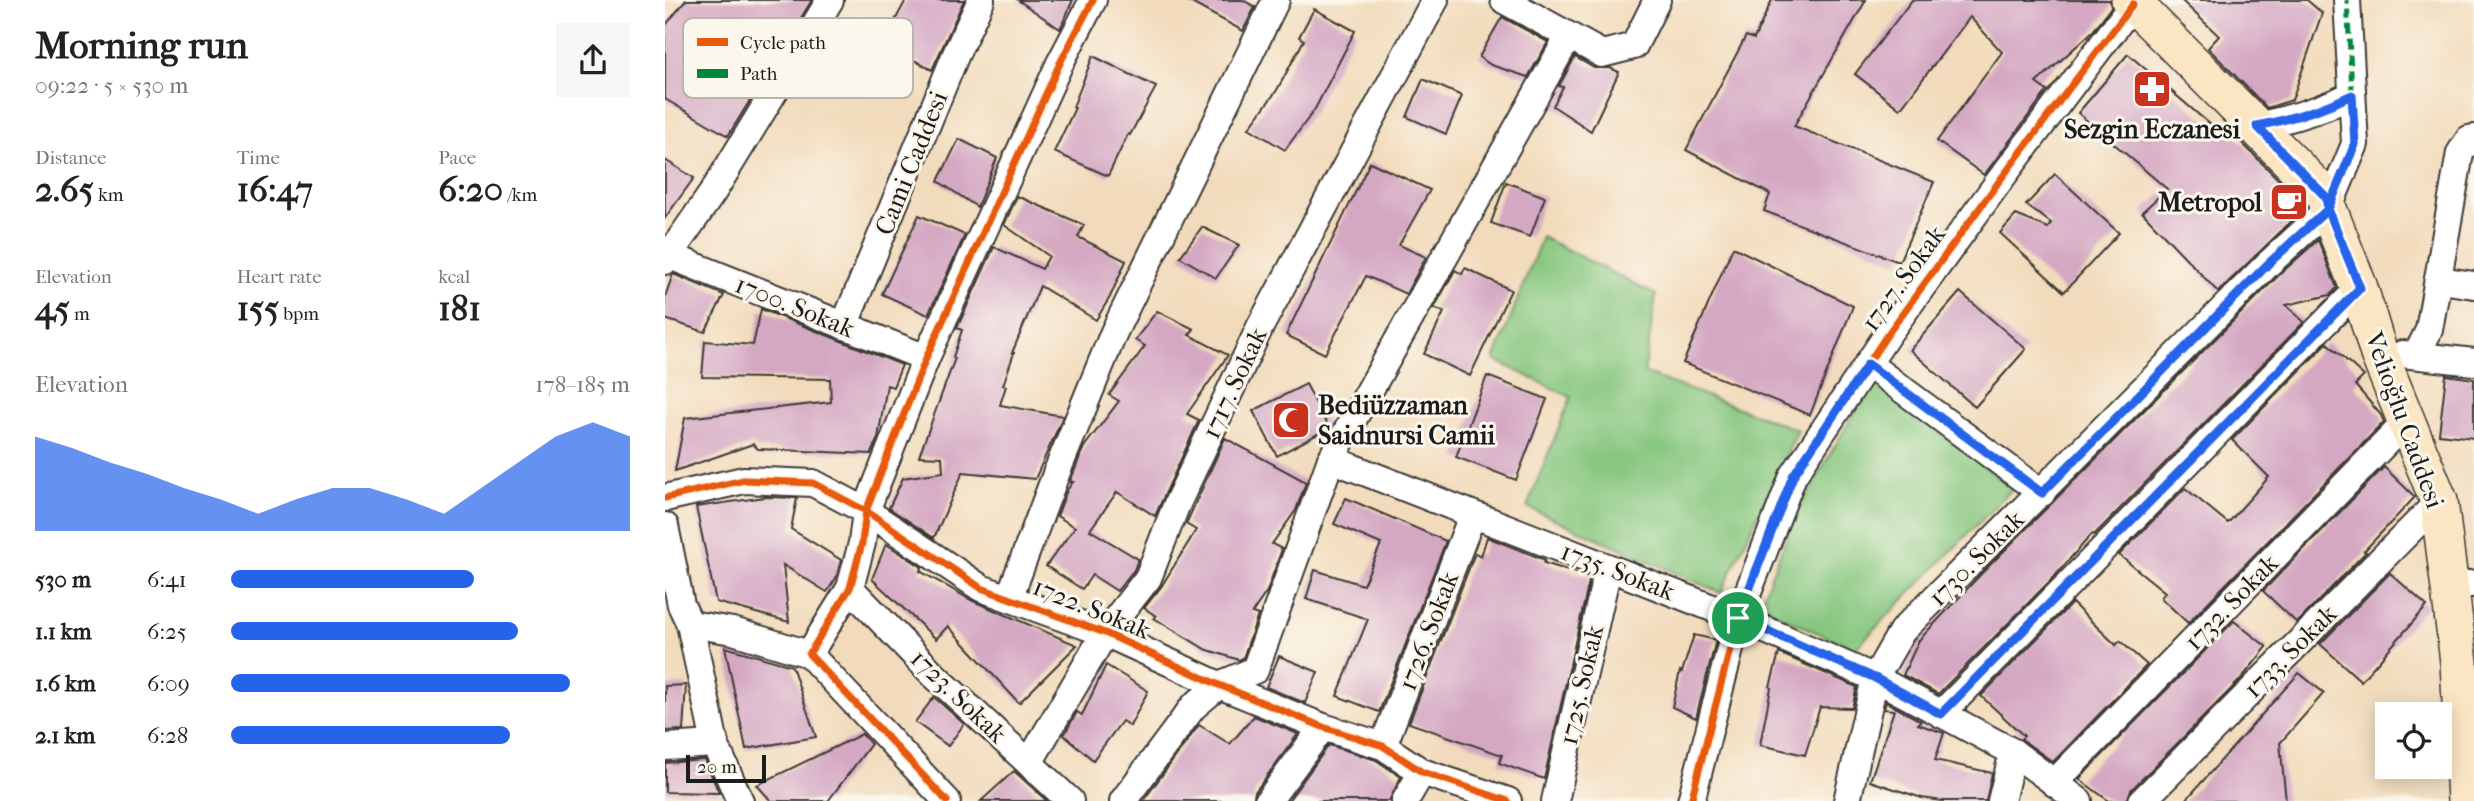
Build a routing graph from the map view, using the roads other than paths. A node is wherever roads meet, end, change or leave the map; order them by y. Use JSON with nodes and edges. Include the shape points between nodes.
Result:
{"nodes":[{"id":1,"x":830,"y":0,"type":"edge"},
{"id":2,"x":981,"y":0,"type":"edge"},
{"id":3,"x":1093,"y":0,"type":"edge"},
{"id":4,"x":1276,"y":0,"type":"edge"},
{"id":5,"x":1436,"y":0,"type":"edge"},
{"id":6,"x":1504,"y":0,"type":"edge"},
{"id":7,"x":1657,"y":0,"type":"edge"},
{"id":8,"x":2347,"y":0,"type":"edge"},
{"id":9,"x":2131,"y":2,"type":"edge"},
{"id":10,"x":819,"y":18,"type":"edge"},
{"id":11,"x":1569,"y":36,"type":"junction"},
{"id":12,"x":2352,"y":95,"type":"junction"},
{"id":13,"x":770,"y":98,"type":"edge"},
{"id":14,"x":2257,"y":126,"type":"junction"},
{"id":15,"x":2474,"y":138,"type":"edge"},
{"id":16,"x":2328,"y":209,"type":"junction"},
{"id":17,"x":666,"y":257,"type":"edge"},
{"id":18,"x":2439,"y":280,"type":"junction"},
{"id":19,"x":2474,"y":285,"type":"edge"},
{"id":20,"x":2360,"y":288,"type":"junction"},
{"id":21,"x":844,"y":326,"type":"junction"},
{"id":22,"x":2379,"y":354,"type":"junction"},
{"id":23,"x":2417,"y":354,"type":"junction"},
{"id":24,"x":926,"y":358,"type":"junction"},
{"id":25,"x":2474,"y":362,"type":"edge"},
{"id":26,"x":1868,"y":364,"type":"junction"},
{"id":27,"x":2407,"y":421,"type":"junction"},
{"id":28,"x":1331,"y":459,"type":"junction"},
{"id":29,"x":2042,"y":493,"type":"junction"},
{"id":30,"x":665,"y":498,"type":"edge"},
{"id":31,"x":2438,"y":501,"type":"junction"},
{"id":32,"x":866,"y":510,"type":"junction"},
{"id":33,"x":1472,"y":516,"type":"junction"},
{"id":34,"x":665,"y":526,"type":"edge"},
{"id":35,"x":1608,"y":568,"type":"junction"},
{"id":36,"x":2462,"y":584,"type":"edge"},
{"id":37,"x":850,"y":588,"type":"junction"},
{"id":38,"x":1009,"y":598,"type":"junction"},
{"id":39,"x":1738,"y":618,"type":"junction"},
{"id":40,"x":690,"y":624,"type":"junction"},
{"id":41,"x":1105,"y":633,"type":"junction"},
{"id":42,"x":809,"y":654,"type":"junction"},
{"id":43,"x":1875,"y":678,"type":"junction"},
{"id":44,"x":1219,"y":685,"type":"junction"},
{"id":45,"x":1941,"y":714,"type":"junction"},
{"id":46,"x":1322,"y":727,"type":"junction"},
{"id":47,"x":715,"y":744,"type":"junction"},
{"id":48,"x":1383,"y":746,"type":"junction"},
{"id":49,"x":665,"y":747,"type":"edge"},
{"id":50,"x":2013,"y":752,"type":"junction"},
{"id":51,"x":1029,"y":763,"type":"junction"},
{"id":52,"x":1422,"y":772,"type":"junction"},
{"id":53,"x":2054,"y":783,"type":"junction"},
{"id":54,"x":740,"y":801,"type":"edge"},
{"id":55,"x":947,"y":801,"type":"edge"},
{"id":56,"x":1070,"y":801,"type":"edge"},
{"id":57,"x":1123,"y":801,"type":"edge"},
{"id":58,"x":1268,"y":801,"type":"edge"},
{"id":59,"x":1405,"y":801,"type":"edge"},
{"id":60,"x":1508,"y":801,"type":"edge"},
{"id":61,"x":1555,"y":801,"type":"edge"},
{"id":62,"x":1691,"y":801,"type":"edge"},
{"id":63,"x":1847,"y":801,"type":"edge"},
{"id":64,"x":2001,"y":801,"type":"edge"},
{"id":65,"x":2079,"y":801,"type":"edge"},
{"id":66,"x":2141,"y":801,"type":"edge"},
{"id":67,"x":2466,"y":801,"type":"edge"}],
"edges":[{"from":1,"to":10,"type":"street"},
{"from":2,"to":21,"type":"street","name":"Cami Caddesi"},
{"from":3,"to":24,"type":"street","via":[[1060,62]]},
{"from":4,"to":38,"type":"street","via":[[1114,332]]},
{"from":5,"to":41,"type":"street","name":"1717. Sokak","via":[[1260,327],[1176,506],[1148,578]]},
{"from":6,"to":11,"type":"street"},
{"from":7,"to":11,"type":"street","via":[[1634,47],[1602,54]]},
{"from":8,"to":12,"type":"street"},
{"from":9,"to":14,"type":"street","name":"Velioğlu Caddesi"},
{"from":9,"to":26,"type":"street","name":"1727. Sokak"},
{"from":11,"to":28,"type":"street"},
{"from":12,"to":14,"type":"street","via":[[2295,118]]},
{"from":12,"to":16,"type":"street","via":[[2355,144]]},
{"from":13,"to":17,"type":"street","via":[[713,192]]},
{"from":14,"to":16,"type":"street","name":"Velioğlu Caddesi","via":[[2326,197]]},
{"from":15,"to":18,"type":"street","via":[[2460,153]]},
{"from":16,"to":20,"type":"street","name":"Velioğlu Caddesi"},
{"from":16,"to":29,"type":"street","name":"1730. Sokak"},
{"from":17,"to":21,"type":"street","name":"1700. Sokak"},
{"from":18,"to":19,"type":"street"},
{"from":18,"to":23,"type":"street","via":[[2429,330]]},
{"from":20,"to":22,"type":"street","name":"Velioğlu Caddesi"},
{"from":20,"to":45,"type":"street"},
{"from":21,"to":24,"type":"street","name":"1700. Sokak"},
{"from":22,"to":23,"type":"street"},
{"from":22,"to":27,"type":"street","name":"Velioğlu Caddesi"},
{"from":23,"to":25,"type":"street"},
{"from":24,"to":32,"type":"street"},
{"from":26,"to":29,"type":"street"},
{"from":26,"to":39,"type":"street","name":"1727. Sokak","via":[[1793,476]]},
{"from":27,"to":31,"type":"street","name":"Velioğlu Caddesi"},
{"from":27,"to":53,"type":"street","name":"1732. Sokak"},
{"from":28,"to":33,"type":"street","name":"1735. Sokak"},
{"from":28,"to":44,"type":"street","via":[[1255,670]]},
{"from":29,"to":43,"type":"street","name":"1730. Sokak","via":[[1902,631]]},
{"from":30,"to":32,"type":"street","name":"1722. Sokak","via":[[744,480],[813,483]]},
{"from":31,"to":36,"type":"street","name":"Velioğlu Caddesi"},
{"from":31,"to":66,"type":"street","name":"1733. Sokak"},
{"from":32,"to":37,"type":"street"},
{"from":32,"to":38,"type":"street","name":"1722. Sokak","via":[[981,588]]},
{"from":33,"to":35,"type":"street","name":"1735. Sokak"},
{"from":33,"to":48,"type":"street","name":"1726. Sokak"},
{"from":34,"to":40,"type":"street","via":[[681,605]]},
{"from":35,"to":39,"type":"street","name":"1735. Sokak"},
{"from":35,"to":61,"type":"street","name":"1725. Sokak"},
{"from":36,"to":67,"type":"street","name":"Velioğlu Caddesi","via":[[2459,662]]},
{"from":37,"to":42,"type":"street"},
{"from":37,"to":51,"type":"street","name":"1723. Sokak"},
{"from":38,"to":41,"type":"street","name":"1722. Sokak"},
{"from":39,"to":43,"type":"street","name":"1735. Sokak"},
{"from":39,"to":62,"type":"street","name":"1727. Sokak"},
{"from":40,"to":42,"type":"street","via":[[733,631]]},
{"from":40,"to":47,"type":"street"},
{"from":41,"to":44,"type":"street","name":"1722. Sokak"},
{"from":41,"to":51,"type":"street","name":"1717. Sokak"},
{"from":42,"to":55,"type":"street"},
{"from":43,"to":45,"type":"street","name":"1735. Sokak"},
{"from":43,"to":63,"type":"street","name":"1730. Sokak"},
{"from":44,"to":46,"type":"street","name":"1722. Sokak"},
{"from":44,"to":57,"type":"street","via":[[1193,707]]},
{"from":45,"to":50,"type":"street","name":"1735. Sokak"},
{"from":46,"to":48,"type":"street","name":"1722. Sokak"},
{"from":46,"to":58,"type":"street"},
{"from":47,"to":49,"type":"street"},
{"from":47,"to":54,"type":"street"},
{"from":48,"to":52,"type":"street","name":"1722. Sokak"},
{"from":50,"to":53,"type":"street","name":"1735. Sokak"},
{"from":50,"to":64,"type":"street"},
{"from":51,"to":56,"type":"street","name":"1723. Sokak"},
{"from":52,"to":59,"type":"street"},
{"from":52,"to":60,"type":"street","name":"1722. Sokak"},
{"from":53,"to":65,"type":"street","name":"1735. Sokak"}]}
